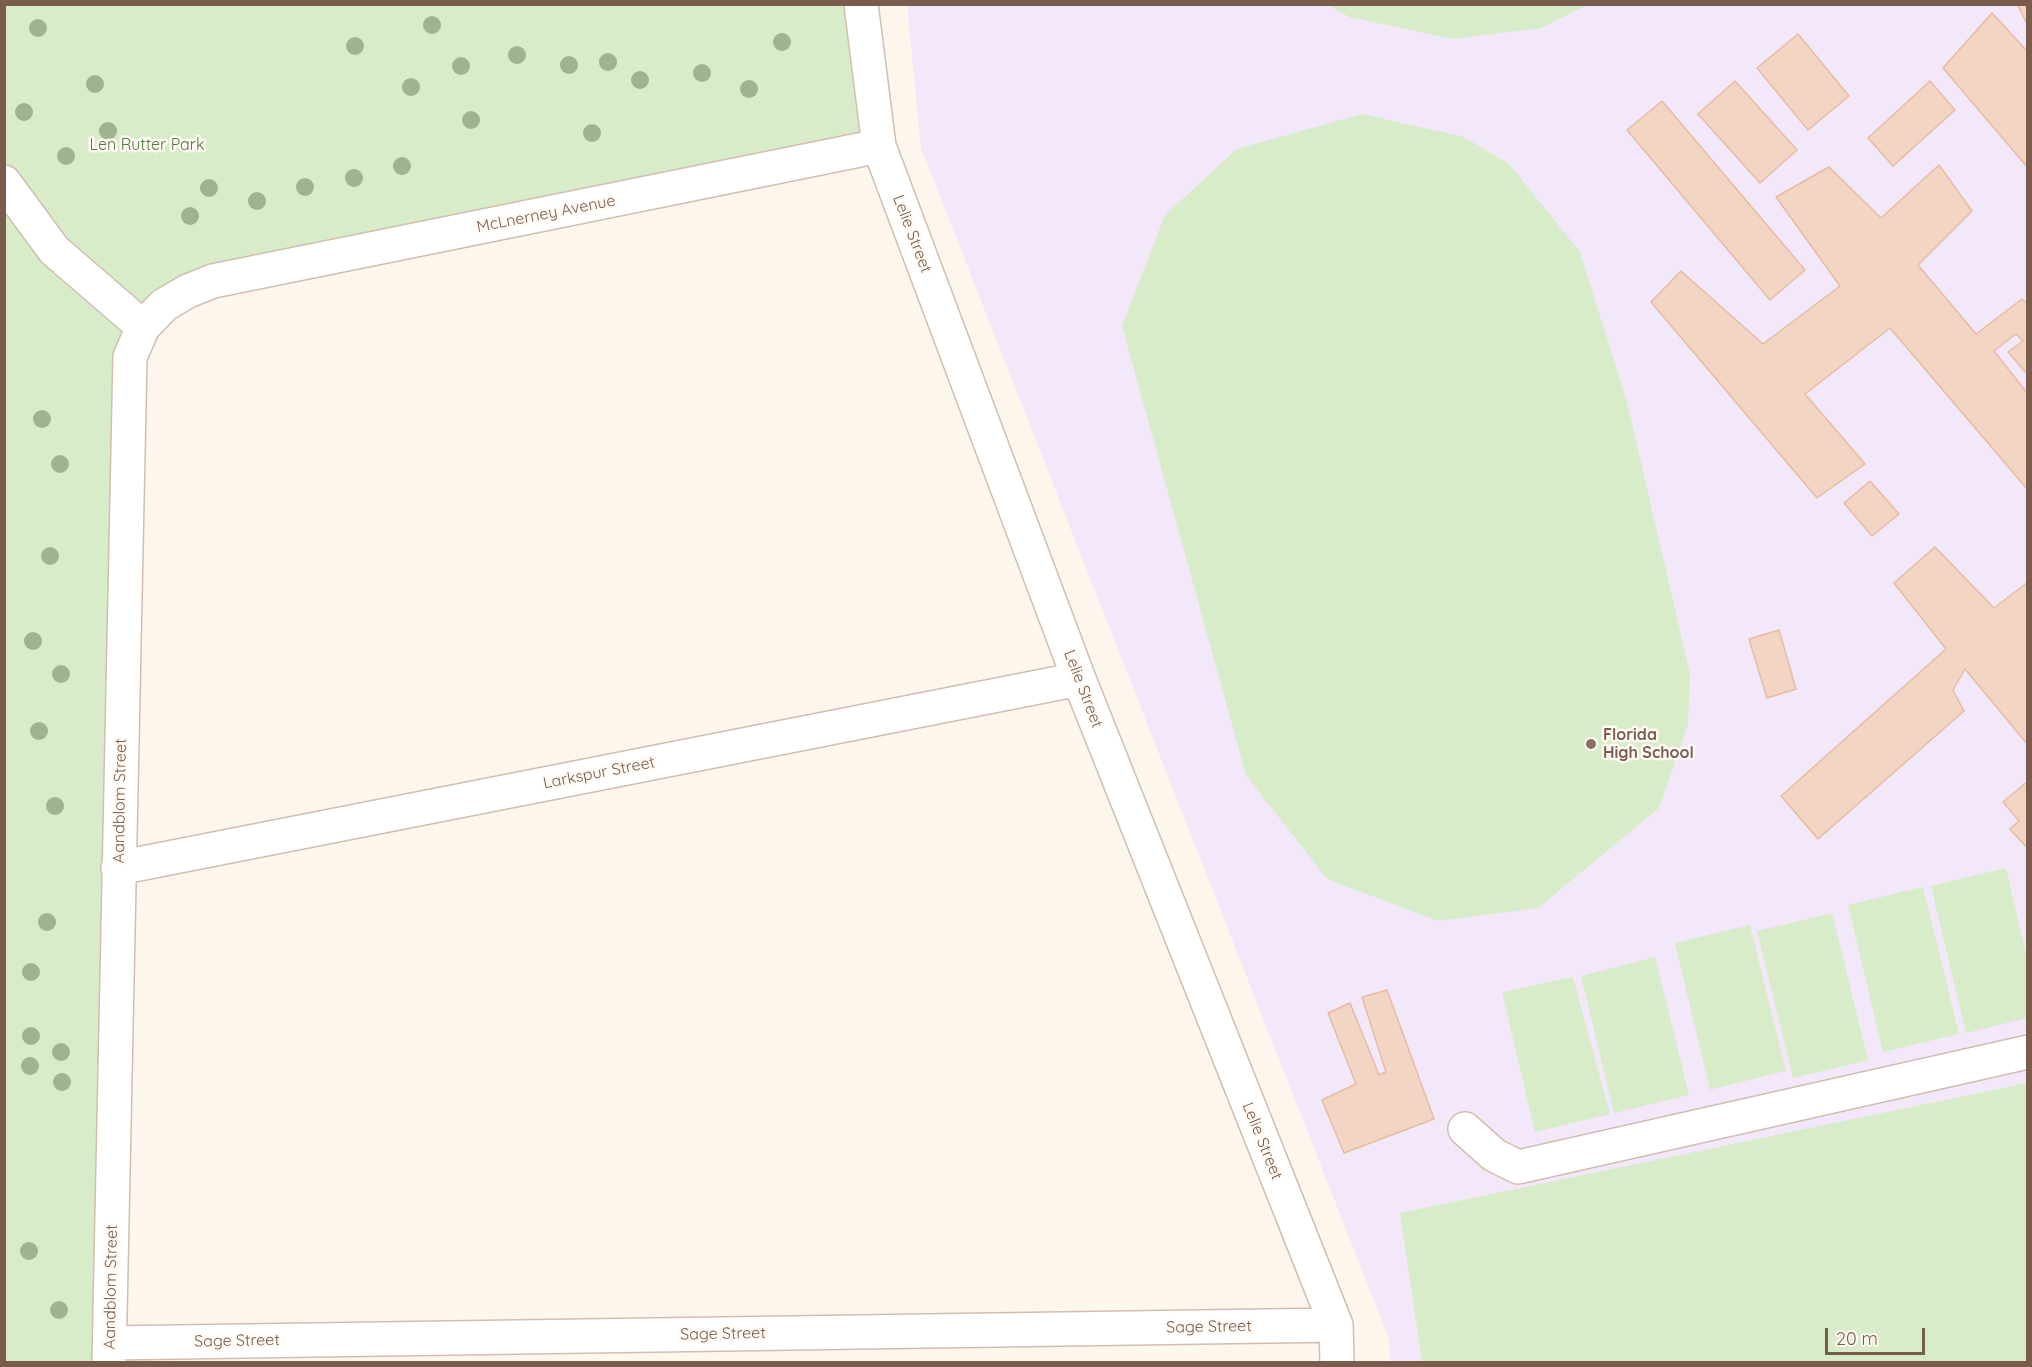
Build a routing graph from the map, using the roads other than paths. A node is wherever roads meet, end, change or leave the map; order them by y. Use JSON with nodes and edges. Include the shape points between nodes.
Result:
{"nodes":[{"id":1,"x":861,"y":4,"type":"edge"},
{"id":2,"x":879,"y":146,"type":"junction"},
{"id":3,"x":4,"y":182,"type":"edge"},
{"id":4,"x":213,"y":281,"type":"joint"},
{"id":5,"x":143,"y":327,"type":"junction"},
{"id":6,"x":1079,"y":679,"type":"junction"},
{"id":7,"x":118,"y":868,"type":"junction"},
{"id":8,"x":2028,"y":1052,"type":"edge"},
{"id":9,"x":1465,"y":1129,"type":"dead end"},
{"id":10,"x":1336,"y":1325,"type":"junction"},
{"id":11,"x":109,"y":1353,"type":"edge"},
{"id":12,"x":1337,"y":1362,"type":"edge"}],
"edges":[{"from":1,"to":2,"type":"street","name":"Lelie Street"},
{"from":2,"to":4,"type":"street","name":"McLnerney Avenue"},
{"from":2,"to":6,"type":"street","name":"Lelie Street"},
{"from":3,"to":5,"type":"street","via":[[54,250]]},
{"from":4,"to":5,"type":"street","name":"Aandblom Street","via":[[164,305]]},
{"from":5,"to":7,"type":"street","name":"Aandblom Street","via":[[129,357]]},
{"from":6,"to":7,"type":"street","name":"Larkspur Street"},
{"from":6,"to":10,"type":"street","name":"Lelie Street"},
{"from":7,"to":11,"type":"street","name":"Aandblom Street"},
{"from":8,"to":9,"type":"street","via":[[1518,1167],[1494,1155]]},
{"from":10,"to":11,"type":"street","name":"Sage Street"},
{"from":10,"to":12,"type":"street","name":"Lelie Street"}]}
